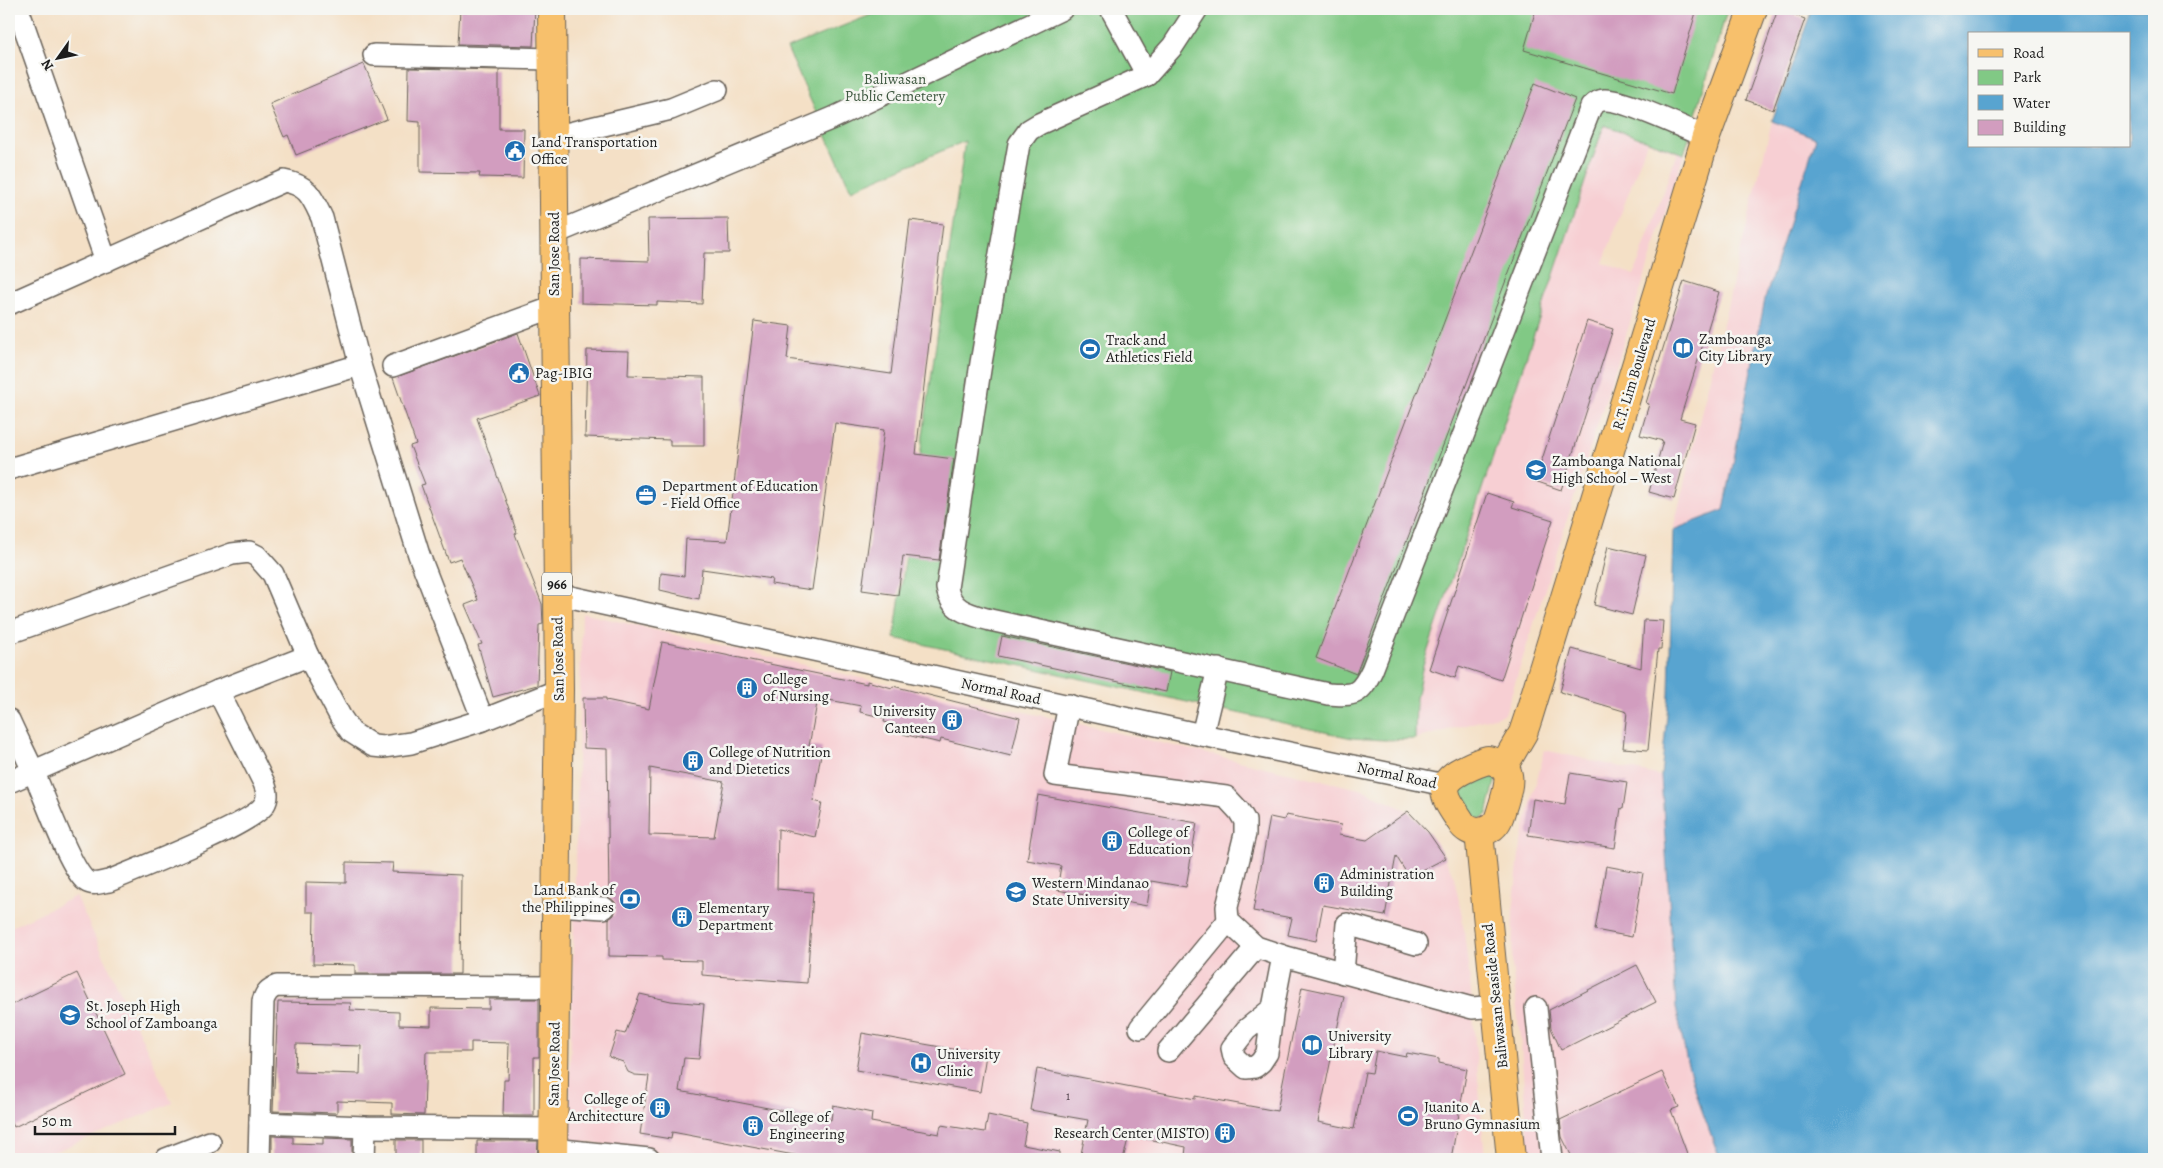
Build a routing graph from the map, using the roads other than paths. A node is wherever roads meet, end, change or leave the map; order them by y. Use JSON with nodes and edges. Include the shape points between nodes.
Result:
{"nodes":[{"id":1,"x":18,"y":9,"type":"edge"},
{"id":2,"x":552,"y":9,"type":"edge"},
{"id":3,"x":1062,"y":9,"type":"edge"},
{"id":4,"x":1111,"y":9,"type":"edge"},
{"id":5,"x":1197,"y":9,"type":"edge"},
{"id":6,"x":1753,"y":9,"type":"edge"},
{"id":7,"x":374,"y":55,"type":"dead end"},
{"id":8,"x":552,"y":59,"type":"junction"},
{"id":9,"x":1147,"y":75,"type":"junction"},
{"id":10,"x":717,"y":90,"type":"dead end"},
{"id":11,"x":553,"y":137,"type":"junction"},
{"id":12,"x":1706,"y":137,"type":"junction"},
{"id":13,"x":554,"y":234,"type":"junction"},
{"id":14,"x":106,"y":261,"type":"junction"},
{"id":15,"x":9,"y":304,"type":"edge"},
{"id":16,"x":554,"y":308,"type":"junction"},
{"id":17,"x":360,"y":365,"type":"junction"},
{"id":18,"x":393,"y":366,"type":"dead end"},
{"id":19,"x":9,"y":469,"type":"edge"},
{"id":20,"x":557,"y":594,"type":"junction"},
{"id":21,"x":9,"y":633,"type":"edge"},
{"id":22,"x":308,"y":656,"type":"junction"},
{"id":23,"x":1218,"y":670,"type":"junction"},
{"id":24,"x":559,"y":690,"type":"junction"},
{"id":25,"x":218,"y":691,"type":"junction"},
{"id":26,"x":1069,"y":706,"type":"junction"},
{"id":27,"x":9,"y":720,"type":"edge"},
{"id":28,"x":483,"y":720,"type":"junction"},
{"id":29,"x":1202,"y":735,"type":"junction"},
{"id":30,"x":1503,"y":767,"type":"junction"},
{"id":31,"x":34,"y":772,"type":"junction"},
{"id":32,"x":9,"y":782,"type":"edge"},
{"id":33,"x":1445,"y":785,"type":"junction"},
{"id":34,"x":1479,"y":832,"type":"junction"},
{"id":35,"x":556,"y":904,"type":"junction"},
{"id":36,"x":604,"y":908,"type":"dead end"},
{"id":37,"x":1228,"y":921,"type":"junction"},
{"id":38,"x":1416,"y":944,"type":"dead end"},
{"id":39,"x":1256,"y":947,"type":"junction"},
{"id":40,"x":1283,"y":956,"type":"junction"},
{"id":41,"x":1343,"y":973,"type":"junction"},
{"id":42,"x":555,"y":987,"type":"junction"},
{"id":43,"x":1496,"y":1006,"type":"junction"},
{"id":44,"x":1272,"y":1008,"type":"dead end"},
{"id":45,"x":1536,"y":1008,"type":"dead end"},
{"id":46,"x":1140,"y":1028,"type":"dead end"},
{"id":47,"x":1168,"y":1051,"type":"dead end"},
{"id":48,"x":260,"y":1123,"type":"junction"},
{"id":49,"x":365,"y":1127,"type":"junction"},
{"id":50,"x":210,"y":1142,"type":"dead end"},
{"id":51,"x":553,"y":1146,"type":"edge"},
{"id":52,"x":166,"y":1159,"type":"edge"},
{"id":53,"x":258,"y":1159,"type":"edge"},
{"id":54,"x":364,"y":1159,"type":"edge"},
{"id":55,"x":649,"y":1159,"type":"edge"},
{"id":56,"x":1511,"y":1159,"type":"edge"},
{"id":57,"x":1552,"y":1159,"type":"edge"}],
"edges":[{"from":1,"to":14,"type":"street"},
{"from":2,"to":8,"type":"main road","name":"San Jose Road","number":"966"},
{"from":3,"to":13,"type":"street","via":[[833,118]]},
{"from":4,"to":9,"type":"street"},
{"from":5,"to":9,"type":"street","via":[[1174,46]]},
{"from":6,"to":12,"type":"main road","name":"R.T. Lim Boulevard"},
{"from":7,"to":8,"type":"street"},
{"from":8,"to":11,"type":"main road","name":"San Jose Road","number":"966"},
{"from":9,"to":23,"type":"street","via":[[1039,124],[1029,130],[1019,144],[981,362],[947,588],[949,598],[957,608],[983,618]]},
{"from":10,"to":11,"type":"street","via":[[671,109]]},
{"from":11,"to":13,"type":"main road","name":"San Jose Road","number":"966"},
{"from":12,"to":23,"type":"street","via":[[1621,102],[1604,100],[1591,107],[1372,670],[1359,692],[1348,696],[1328,694]]},
{"from":12,"to":30,"type":"main road","name":"R.T. Lim Boulevard","via":[[1528,718]]},
{"from":13,"to":16,"type":"main road","name":"San Jose Road","number":"966"},
{"from":14,"to":15,"type":"street"},
{"from":14,"to":17,"type":"street","via":[[284,182],[303,187],[322,218]]},
{"from":16,"to":18,"type":"street"},
{"from":16,"to":20,"type":"main road","name":"San Jose Road","number":"966"},
{"from":17,"to":19,"type":"street"},
{"from":17,"to":28,"type":"street","via":[[419,554]]},
{"from":20,"to":24,"type":"main road","name":"San Jose Road","number":"966"},
{"from":20,"to":26,"type":"street","name":"Normal Road"},
{"from":21,"to":22,"type":"street","via":[[232,554],[249,552],[258,556],[273,574]]},
{"from":22,"to":25,"type":"street"},
{"from":22,"to":28,"type":"street","via":[[351,732],[373,746],[383,748],[411,744]]},
{"from":23,"to":29,"type":"street"},
{"from":24,"to":28,"type":"street"},
{"from":24,"to":35,"type":"main road","name":"San Jose Road","number":"966"},
{"from":25,"to":31,"type":"street"},
{"from":25,"to":31,"type":"street","via":[[268,794],[264,807],[236,826],[109,881],[95,884],[82,877],[72,861]]},
{"from":26,"to":29,"type":"street","name":"Normal Road"},
{"from":26,"to":37,"type":"street","via":[[1055,775],[1226,798],[1239,811],[1244,821],[1244,834],[1227,907]]},
{"from":27,"to":31,"type":"street"},
{"from":29,"to":33,"type":"street","name":"Normal Road"},
{"from":30,"to":33,"type":"main road","via":[[1492,761],[1483,761],[1452,775]]},
{"from":30,"to":34,"type":"main road","via":[[1509,780],[1498,820]]},
{"from":31,"to":32,"type":"street"},
{"from":33,"to":34,"type":"main road","via":[[1445,795],[1462,825]]},
{"from":34,"to":43,"type":"main road","name":"Baliwasan Seaside Road"},
{"from":35,"to":36,"type":"street"},
{"from":35,"to":42,"type":"main road","name":"San Jose Road","number":"966"},
{"from":37,"to":39,"type":"street"},
{"from":37,"to":46,"type":"street"},
{"from":38,"to":41,"type":"street","via":[[1347,924]]},
{"from":39,"to":40,"type":"street"},
{"from":39,"to":47,"type":"street"},
{"from":40,"to":41,"type":"street"},
{"from":40,"to":44,"type":"street"},
{"from":41,"to":43,"type":"street","via":[[1472,1008]]},
{"from":42,"to":48,"type":"street","via":[[272,988],[264,1001]]},
{"from":42,"to":51,"type":"main road","name":"San Jose Road","number":"966"},
{"from":43,"to":56,"type":"main road","name":"Baliwasan Seaside Road"},
{"from":45,"to":57,"type":"street"},
{"from":48,"to":49,"type":"street"},
{"from":48,"to":53,"type":"street"},
{"from":49,"to":51,"type":"street"},
{"from":49,"to":54,"type":"street"},
{"from":50,"to":52,"type":"street"},
{"from":51,"to":55,"type":"street"}]}
